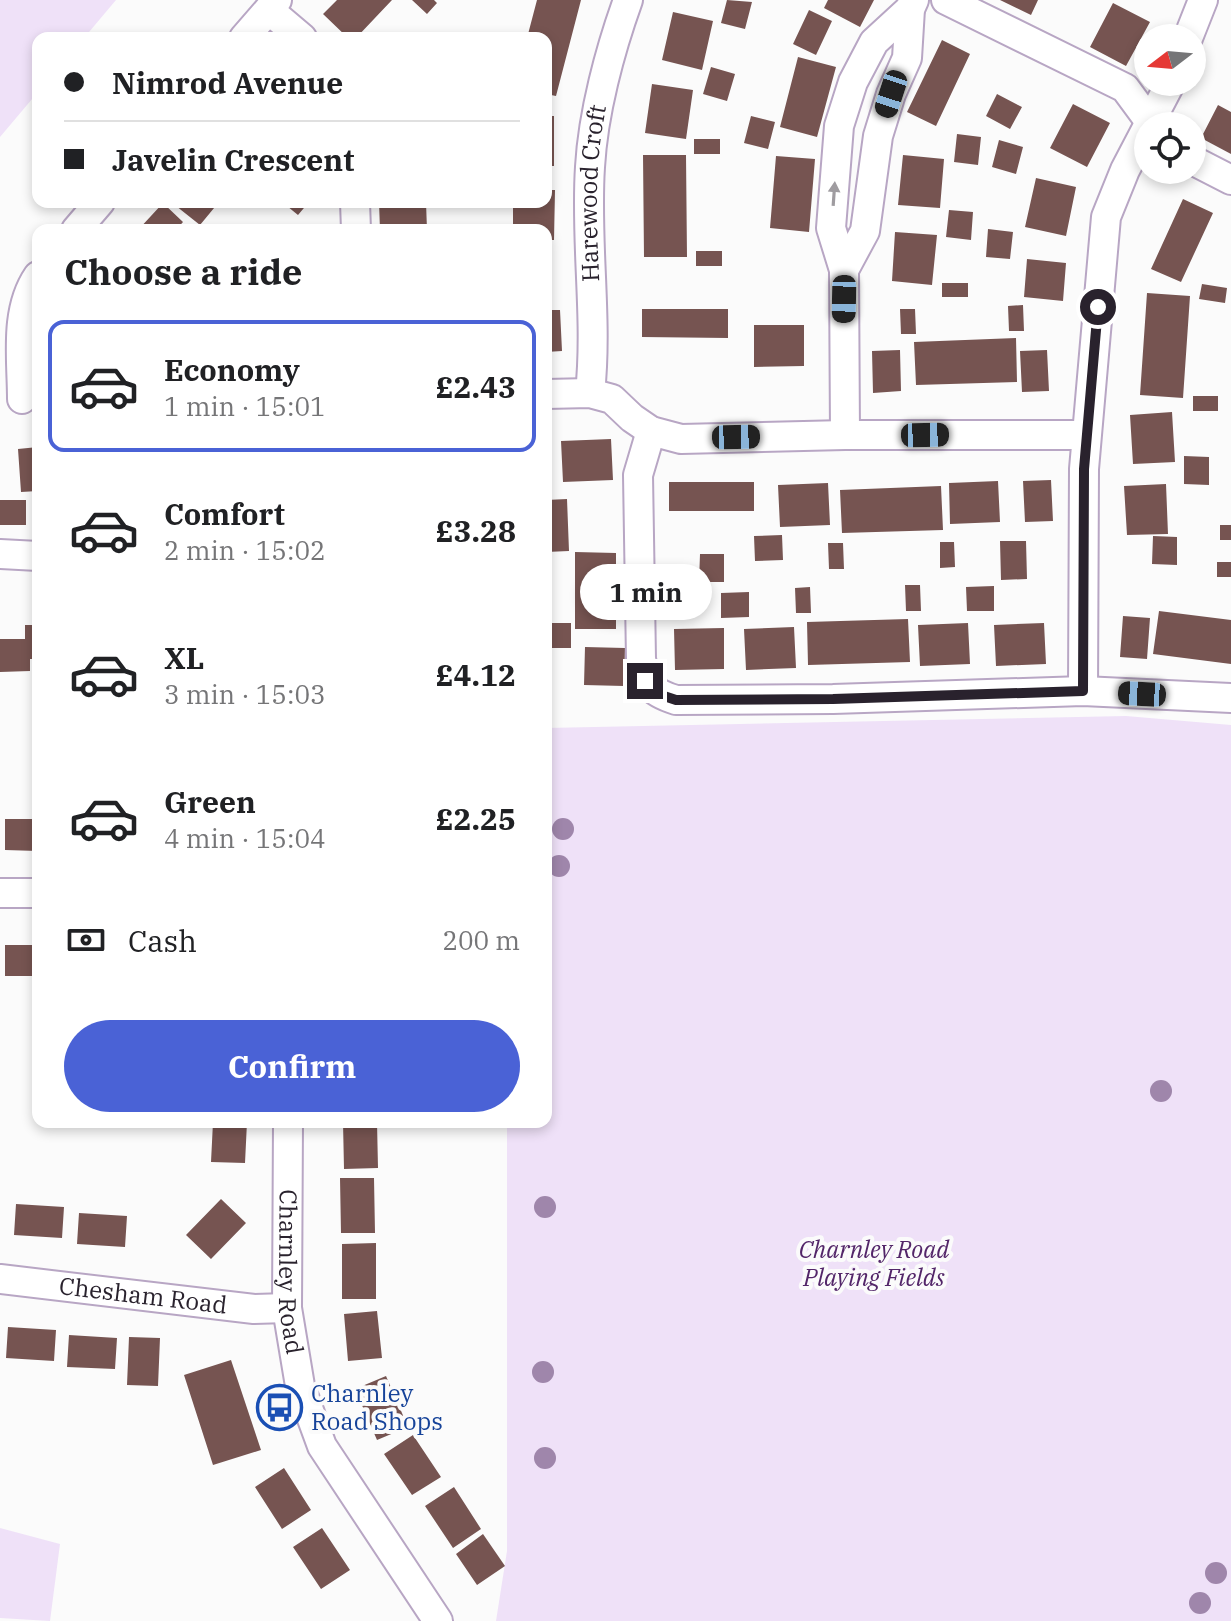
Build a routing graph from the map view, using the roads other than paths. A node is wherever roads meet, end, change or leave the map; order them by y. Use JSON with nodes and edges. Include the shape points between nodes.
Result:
{"nodes":[{"id":1,"x":628,"y":0,"type":"edge"},
{"id":2,"x":946,"y":0,"type":"edge"},
{"id":3,"x":1203,"y":0,"type":"edge"},
{"id":4,"x":273,"y":5,"type":"edge"},
{"id":5,"x":912,"y":5,"type":"edge"},
{"id":6,"x":1194,"y":24,"type":"edge"},
{"id":7,"x":249,"y":32,"type":"edge"},
{"id":8,"x":297,"y":32,"type":"edge"},
{"id":9,"x":1142,"y":112,"type":"edge"},
{"id":10,"x":1134,"y":154,"type":"edge"},
{"id":11,"x":1206,"y":167,"type":"edge"},
{"id":12,"x":1231,"y":180,"type":"edge"},
{"id":13,"x":95,"y":208,"type":"edge"},
{"id":14,"x":81,"y":224,"type":"edge"},
{"id":15,"x":844,"y":270,"type":"junction"},
{"id":16,"x":32,"y":285,"type":"edge"},
{"id":17,"x":590,"y":393,"type":"junction"},
{"id":18,"x":552,"y":394,"type":"edge"},
{"id":19,"x":20,"y":399,"type":"edge"},
{"id":20,"x":651,"y":431,"type":"junction"},
{"id":21,"x":845,"y":435,"type":"junction"},
{"id":22,"x":1086,"y":435,"type":"junction"},
{"id":23,"x":0,"y":554,"type":"edge"},
{"id":24,"x":32,"y":556,"type":"edge"},
{"id":25,"x":1083,"y":691,"type":"junction"},
{"id":26,"x":1231,"y":698,"type":"edge"},
{"id":27,"x":0,"y":893,"type":"edge"},
{"id":28,"x":32,"y":893,"type":"edge"},
{"id":29,"x":288,"y":1128,"type":"edge"},
{"id":30,"x":0,"y":1279,"type":"edge"},
{"id":31,"x":287,"y":1308,"type":"junction"},
{"id":32,"x":438,"y":1621,"type":"edge"}],
"edges":[{"from":1,"to":17,"type":"street","name":"Harewood Croft","via":[[596,120],[590,166]]},
{"from":2,"to":9,"type":"street","via":[[1125,88]]},
{"from":3,"to":6,"type":"street"},
{"from":4,"to":7,"type":"street"},
{"from":4,"to":8,"type":"street"},
{"from":5,"to":15,"type":"street","via":[[907,58],[872,161],[865,231]]},
{"from":15,"to":5,"type":"street","one_way":true,"via":[[831,228],[839,126],[874,42]]},
{"from":10,"to":22,"type":"street","via":[[1106,217]]},
{"from":11,"to":12,"type":"street"},
{"from":13,"to":14,"type":"street"},
{"from":15,"to":21,"type":"street"},
{"from":16,"to":19,"type":"street","via":[[22,317]]},
{"from":17,"to":18,"type":"street"},
{"from":17,"to":20,"type":"street","via":[[612,399]]},
{"from":20,"to":21,"type":"street","via":[[681,439]]},
{"from":20,"to":25,"type":"street","via":[[638,475],[641,659],[645,681],[658,694],[676,700],[833,699]]},
{"from":21,"to":22,"type":"street"},
{"from":22,"to":25,"type":"street"},
{"from":23,"to":24,"type":"street"},
{"from":25,"to":26,"type":"street"},
{"from":27,"to":28,"type":"street"},
{"from":29,"to":31,"type":"street","name":"Charnley Road"},
{"from":30,"to":31,"type":"street","name":"Chesham Road","via":[[254,1309]]},
{"from":31,"to":32,"type":"street","name":"Charnley Road","via":[[300,1386],[322,1446]]}]}
